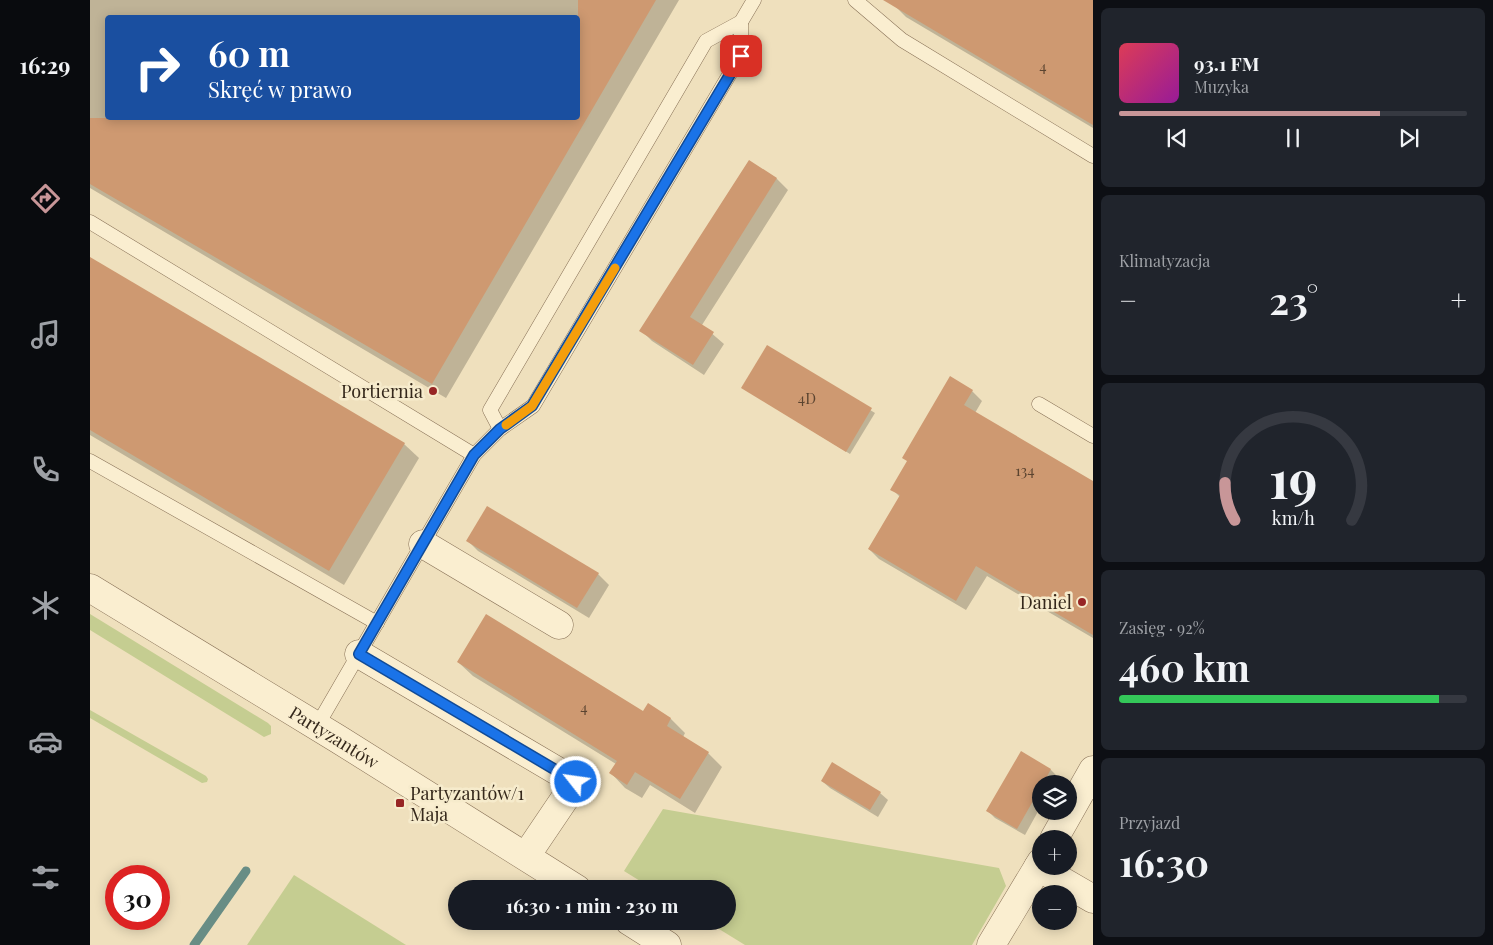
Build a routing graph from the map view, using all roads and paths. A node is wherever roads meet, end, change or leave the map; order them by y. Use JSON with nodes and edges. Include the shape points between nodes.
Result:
{"nodes":[{"id":1,"x":754,"y":0,"type":"edge"},
{"id":2,"x":855,"y":0,"type":"edge"},
{"id":3,"x":741,"y":22,"type":"junction"},
{"id":4,"x":1093,"y":156,"type":"edge"},
{"id":5,"x":90,"y":222,"type":"edge"},
{"id":6,"x":1039,"y":404,"type":"dead end"},
{"id":7,"x":500,"y":429,"type":"junction"},
{"id":8,"x":1093,"y":436,"type":"edge"},
{"id":9,"x":474,"y":455,"type":"junction"},
{"id":10,"x":90,"y":460,"type":"edge"},
{"id":11,"x":423,"y":544,"type":"junction"},
{"id":12,"x":90,"y":588,"type":"edge"},
{"id":13,"x":378,"y":623,"type":"junction"},
{"id":14,"x":559,"y":625,"type":"dead end"},
{"id":15,"x":359,"y":654,"type":"junction"},
{"id":16,"x":317,"y":726,"type":"junction"},
{"id":17,"x":1093,"y":770,"type":"edge"},
{"id":18,"x":1059,"y":830,"type":"edge"},
{"id":19,"x":526,"y":856,"type":"junction"},
{"id":20,"x":1033,"y":875,"type":"edge"},
{"id":21,"x":1057,"y":875,"type":"edge"},
{"id":22,"x":563,"y":880,"type":"edge"},
{"id":23,"x":1093,"y":899,"type":"edge"},
{"id":24,"x":643,"y":930,"type":"edge"},
{"id":25,"x":667,"y":945,"type":"edge"},
{"id":26,"x":991,"y":945,"type":"edge"}],
"edges":[{"from":1,"to":3,"type":"lane"},
{"from":2,"to":4,"type":"lane","via":[[902,40]]},
{"from":3,"to":7,"type":"lane","via":[[741,56],[532,406]]},
{"from":3,"to":7,"type":"lane","via":[[706,41],[490,410]]},
{"from":5,"to":9,"type":"lane"},
{"from":6,"to":8,"type":"lane"},
{"from":7,"to":9,"type":"lane"},
{"from":9,"to":11,"type":"lane"},
{"from":10,"to":13,"type":"lane"},
{"from":11,"to":13,"type":"lane"},
{"from":11,"to":14,"type":"street"},
{"from":12,"to":16,"type":"street","name":"Partyzantów"},
{"from":13,"to":15,"type":"lane"},
{"from":15,"to":16,"type":"lane"},
{"from":15,"to":19,"type":"street","via":[[576,782]]},
{"from":16,"to":19,"type":"street","name":"Partyzantów"},
{"from":17,"to":18,"type":"street"},
{"from":19,"to":22,"type":"street","name":"Partyzantów"},
{"from":20,"to":26,"type":"street"},
{"from":21,"to":23,"type":"street"},
{"from":24,"to":25,"type":"street"}]}
